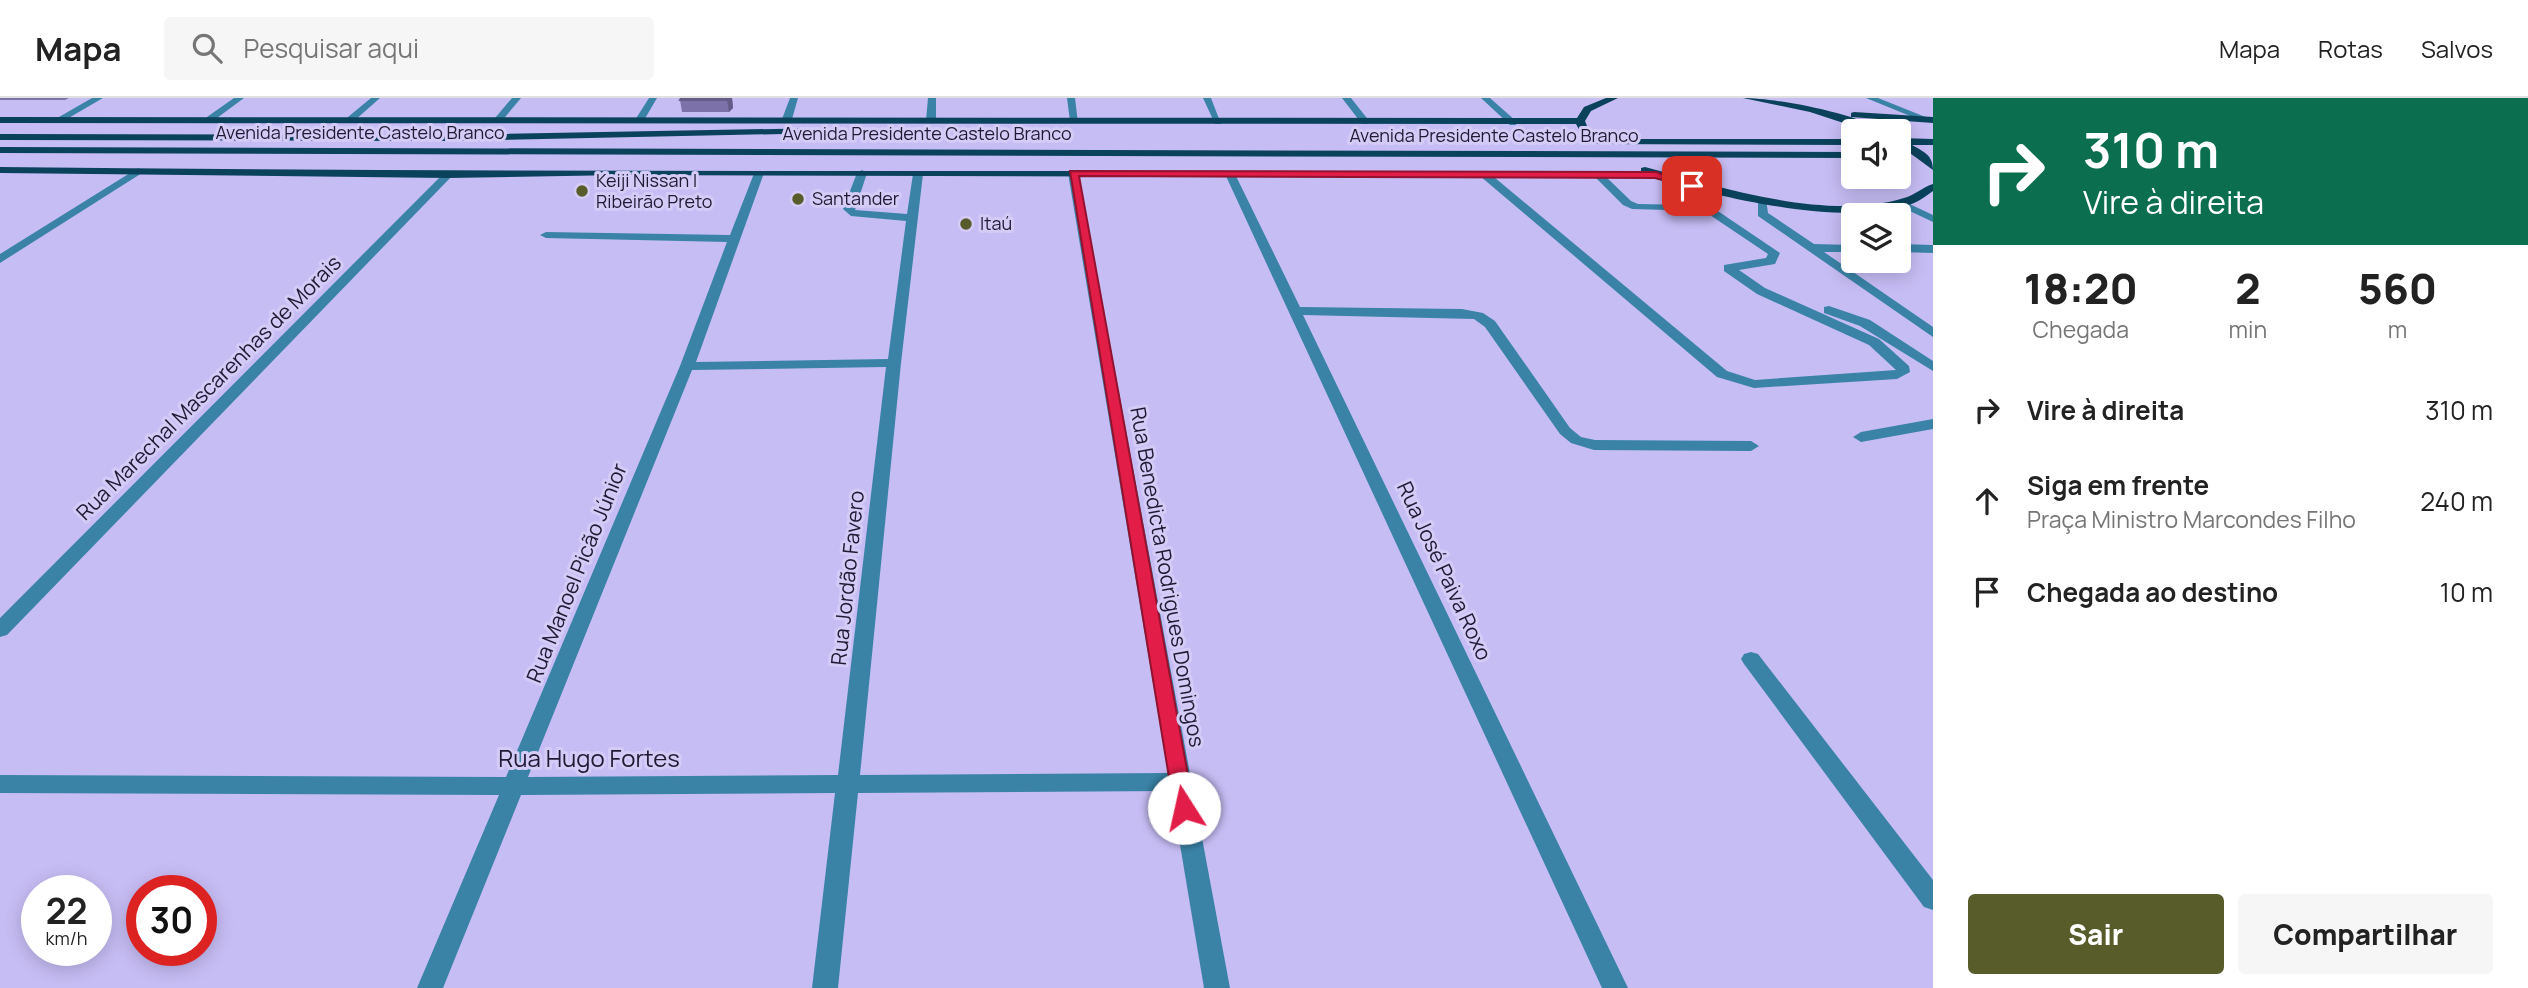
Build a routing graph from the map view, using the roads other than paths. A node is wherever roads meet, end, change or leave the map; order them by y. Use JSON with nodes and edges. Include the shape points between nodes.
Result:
{"nodes":[{"id":1,"x":99,"y":98,"type":"edge"},
{"id":2,"x":240,"y":98,"type":"edge"},
{"id":3,"x":376,"y":98,"type":"edge"},
{"id":4,"x":517,"y":98,"type":"edge"},
{"id":5,"x":653,"y":98,"type":"edge"},
{"id":6,"x":794,"y":98,"type":"edge"},
{"id":7,"x":932,"y":98,"type":"edge"},
{"id":8,"x":1071,"y":98,"type":"edge"},
{"id":9,"x":1207,"y":98,"type":"edge"},
{"id":10,"x":1346,"y":98,"type":"edge"},
{"id":11,"x":1485,"y":98,"type":"edge"},
{"id":12,"x":1615,"y":98,"type":"edge"},
{"id":13,"x":1747,"y":98,"type":"edge"},
{"id":14,"x":1870,"y":98,"type":"edge"},
{"id":15,"x":1812,"y":110,"type":"junction"},
{"id":16,"x":210,"y":119,"type":"junction"},
{"id":17,"x":351,"y":119,"type":"junction"},
{"id":18,"x":787,"y":119,"type":"junction"},
{"id":19,"x":1841,"y":119,"type":"edge"},
{"id":20,"x":0,"y":120,"type":"edge"},
{"id":21,"x":498,"y":120,"type":"junction"},
{"id":22,"x":640,"y":120,"type":"junction"},
{"id":23,"x":930,"y":120,"type":"junction"},
{"id":24,"x":1931,"y":120,"type":"edge"},
{"id":25,"x":57,"y":121,"type":"junction"},
{"id":26,"x":1076,"y":121,"type":"junction"},
{"id":27,"x":1011,"y":122,"type":"junction"},
{"id":28,"x":1218,"y":122,"type":"junction"},
{"id":29,"x":1365,"y":122,"type":"junction"},
{"id":30,"x":1513,"y":123,"type":"junction"},
{"id":31,"x":1580,"y":123,"type":"junction"},
{"id":32,"x":0,"y":129,"type":"edge"},
{"id":33,"x":0,"y":137,"type":"edge"},
{"id":34,"x":135,"y":137,"type":"junction"},
{"id":35,"x":402,"y":138,"type":"junction"},
{"id":36,"x":832,"y":140,"type":"dead end"},
{"id":37,"x":1583,"y":142,"type":"dead end"},
{"id":38,"x":1841,"y":142,"type":"edge"},
{"id":39,"x":1911,"y":142,"type":"edge"},
{"id":40,"x":1933,"y":142,"type":"edge"},
{"id":41,"x":1911,"y":149,"type":"edge"},
{"id":42,"x":0,"y":151,"type":"edge"},
{"id":43,"x":425,"y":151,"type":"junction"},
{"id":44,"x":1841,"y":155,"type":"edge"},
{"id":45,"x":1911,"y":155,"type":"edge"},
{"id":46,"x":1933,"y":155,"type":"edge"},
{"id":47,"x":1933,"y":167,"type":"edge"},
{"id":48,"x":0,"y":170,"type":"edge"},
{"id":49,"x":138,"y":171,"type":"junction"},
{"id":50,"x":759,"y":173,"type":"junction"},
{"id":51,"x":859,"y":173,"type":"junction"},
{"id":52,"x":1073,"y":173,"type":"junction"},
{"id":53,"x":918,"y":174,"type":"junction"},
{"id":54,"x":1230,"y":174,"type":"junction"},
{"id":55,"x":1484,"y":174,"type":"junction"},
{"id":56,"x":448,"y":175,"type":"junction"},
{"id":57,"x":1598,"y":175,"type":"junction"},
{"id":58,"x":1656,"y":175,"type":"junction"},
{"id":59,"x":1692,"y":186,"type":"junction"},
{"id":60,"x":1933,"y":187,"type":"edge"},
{"id":61,"x":1762,"y":201,"type":"junction"},
{"id":62,"x":1907,"y":201,"type":"junction"},
{"id":63,"x":1706,"y":208,"type":"junction"},
{"id":64,"x":1933,"y":209,"type":"edge"},
{"id":65,"x":912,"y":218,"type":"junction"},
{"id":66,"x":1933,"y":219,"type":"edge"},
{"id":67,"x":546,"y":235,"type":"dead end"},
{"id":68,"x":735,"y":239,"type":"junction"},
{"id":69,"x":1810,"y":247,"type":"junction"},
{"id":70,"x":1841,"y":248,"type":"edge"},
{"id":71,"x":1911,"y":248,"type":"edge"},
{"id":72,"x":1933,"y":249,"type":"edge"},
{"id":73,"x":0,"y":259,"type":"edge"},
{"id":74,"x":1777,"y":297,"type":"junction"},
{"id":75,"x":1295,"y":311,"type":"junction"},
{"id":76,"x":1933,"y":333,"type":"edge"},
{"id":77,"x":894,"y":363,"type":"junction"},
{"id":78,"x":687,"y":366,"type":"junction"},
{"id":79,"x":1933,"y":367,"type":"edge"},
{"id":80,"x":1933,"y":425,"type":"edge"},
{"id":81,"x":1861,"y":437,"type":"dead end"},
{"id":82,"x":1751,"y":446,"type":"dead end"},
{"id":83,"x":0,"y":630,"type":"edge"},
{"id":84,"x":1751,"y":659,"type":"dead end"},
{"id":85,"x":1179,"y":782,"type":"junction"},
{"id":86,"x":0,"y":784,"type":"edge"},
{"id":87,"x":849,"y":784,"type":"junction"},
{"id":88,"x":513,"y":786,"type":"junction"},
{"id":89,"x":1933,"y":899,"type":"edge"},
{"id":90,"x":430,"y":988,"type":"edge"},
{"id":91,"x":825,"y":988,"type":"edge"},
{"id":92,"x":1217,"y":988,"type":"edge"},
{"id":93,"x":1615,"y":988,"type":"edge"}],
"edges":[{"from":1,"to":25,"type":"street"},
{"from":2,"to":16,"type":"street"},
{"from":3,"to":17,"type":"street"},
{"from":4,"to":21,"type":"street"},
{"from":5,"to":22,"type":"street"},
{"from":6,"to":18,"type":"street"},
{"from":7,"to":23,"type":"street"},
{"from":8,"to":26,"type":"street"},
{"from":9,"to":28,"type":"street"},
{"from":10,"to":29,"type":"street"},
{"from":11,"to":30,"type":"street"},
{"from":12,"to":31,"type":"main road","via":[[1587,109]]},
{"from":13,"to":15,"type":"main road"},
{"from":14,"to":24,"type":"street"},
{"from":15,"to":19,"type":"main road"},
{"from":15,"to":24,"type":"main road"},
{"from":16,"to":17,"type":"main road","name":"Avenida Presidente Castelo Branco"},
{"from":16,"to":25,"type":"main road","name":"Avenida Presidente Castelo Branco"},
{"from":17,"to":21,"type":"main road","name":"Avenida Presidente Castelo Branco"},
{"from":18,"to":22,"type":"main road","name":"Avenida Presidente Castelo Branco"},
{"from":18,"to":23,"type":"main road","name":"Avenida Presidente Castelo Branco"},
{"from":20,"to":25,"type":"main road","name":"Avenida Presidente Castelo Branco"},
{"from":21,"to":22,"type":"main road","name":"Avenida Presidente Castelo Branco"},
{"from":23,"to":27,"type":"main road","name":"Avenida Presidente Castelo Branco"},
{"from":26,"to":27,"type":"main road","name":"Avenida Presidente Castelo Branco"},
{"from":26,"to":28,"type":"main road","name":"Avenida Presidente Castelo Branco"},
{"from":27,"to":35,"type":"main road","via":[[874,131]]},
{"from":28,"to":29,"type":"main road","name":"Avenida Presidente Castelo Branco"},
{"from":29,"to":30,"type":"main road","name":"Avenida Presidente Castelo Branco"},
{"from":30,"to":31,"type":"main road","name":"Avenida Presidente Castelo Branco"},
{"from":31,"to":58,"type":"main road","via":[[1589,139],[1607,153]]},
{"from":32,"to":34,"type":"main road"},
{"from":33,"to":34,"type":"main road","name":"Avenida Presidente Castelo Branco"},
{"from":34,"to":35,"type":"main road","name":"Avenida Presidente Castelo Branco"},
{"from":35,"to":36,"type":"main road","name":"Avenida Presidente Castelo Branco"},
{"from":37,"to":38,"type":"main road","name":"Avenida Presidente Castelo Branco"},
{"from":39,"to":40,"type":"main road"},
{"from":41,"to":47,"type":"main road"},
{"from":42,"to":43,"type":"main road","name":"Avenida Presidente Castelo Branco"},
{"from":43,"to":44,"type":"main road","name":"Avenida Presidente Castelo Branco"},
{"from":43,"to":51,"type":"main road"},
{"from":45,"to":46,"type":"main road"},
{"from":48,"to":49,"type":"main road","name":"Avenida Presidente Castelo Branco"},
{"from":49,"to":56,"type":"main road","name":"Avenida Presidente Castelo Branco"},
{"from":49,"to":73,"type":"street"},
{"from":50,"to":51,"type":"main road","name":"Avenida Presidente Castelo Branco"},
{"from":50,"to":56,"type":"main road","name":"Avenida Presidente Castelo Branco"},
{"from":50,"to":68,"type":"street","name":"Rua Manoel Picão Júnior"},
{"from":51,"to":53,"type":"main road","name":"Avenida Presidente Castelo Branco"},
{"from":51,"to":65,"type":"street","via":[[851,213]]},
{"from":52,"to":53,"type":"main road","name":"Avenida Presidente Castelo Branco"},
{"from":52,"to":54,"type":"main road","name":"Avenida Presidente Castelo Branco"},
{"from":52,"to":85,"type":"street","name":"Rua Benedicta Rodrigues Domingos"},
{"from":53,"to":65,"type":"street","name":"Rua Jordão Favero"},
{"from":54,"to":55,"type":"main road","name":"Avenida Presidente Castelo Branco"},
{"from":54,"to":75,"type":"street","name":"Rua José Paiva Roxo"},
{"from":55,"to":57,"type":"main road","name":"Avenida Presidente Castelo Branco"},
{"from":55,"to":74,"type":"street","via":[[1722,374],[1754,384],[1903,372],[1874,342]]},
{"from":56,"to":83,"type":"street","name":"Rua Marechal Mascarenhas de Morais"},
{"from":57,"to":58,"type":"main road","name":"Avenida Presidente Castelo Branco"},
{"from":57,"to":63,"type":"street","via":[[1636,207]]},
{"from":58,"to":59,"type":"main road"},
{"from":59,"to":61,"type":"main road"},
{"from":59,"to":63,"type":"street","via":[[1695,200]]},
{"from":60,"to":62,"type":"main road"},
{"from":61,"to":62,"type":"main road","via":[[1840,208]]},
{"from":61,"to":69,"type":"street","via":[[1762,214]]},
{"from":62,"to":64,"type":"street"},
{"from":62,"to":66,"type":"street"},
{"from":63,"to":74,"type":"street","via":[[1774,253],[1770,261],[1728,268]]},
{"from":65,"to":77,"type":"street","name":"Rua Jordão Favero"},
{"from":67,"to":68,"type":"street"},
{"from":68,"to":78,"type":"street","name":"Rua Manoel Picão Júnior"},
{"from":69,"to":70,"type":"street"},
{"from":69,"to":76,"type":"street"},
{"from":71,"to":72,"type":"street"},
{"from":74,"to":79,"type":"street","via":[[1866,323]]},
{"from":75,"to":82,"type":"street","via":[[1478,316],[1490,324],[1576,440],[1594,445]]},
{"from":75,"to":93,"type":"street","name":"Rua José Paiva Roxo"},
{"from":77,"to":78,"type":"street"},
{"from":77,"to":87,"type":"street","name":"Rua Jordão Favero"},
{"from":78,"to":88,"type":"street","name":"Rua Manoel Picão Júnior"},
{"from":80,"to":81,"type":"street"},
{"from":84,"to":89,"type":"street"},
{"from":85,"to":87,"type":"street","name":"Rua Hugo Fortes"},
{"from":85,"to":92,"type":"street","name":"Rua Benedicta Rodrigues Domingos"},
{"from":86,"to":88,"type":"street","name":"Rua Hugo Fortes"},
{"from":87,"to":88,"type":"street","name":"Rua Hugo Fortes"},
{"from":87,"to":91,"type":"street","name":"Rua Jordão Favero"},
{"from":88,"to":90,"type":"street","name":"Rua Manoel Picão Júnior"}]}
